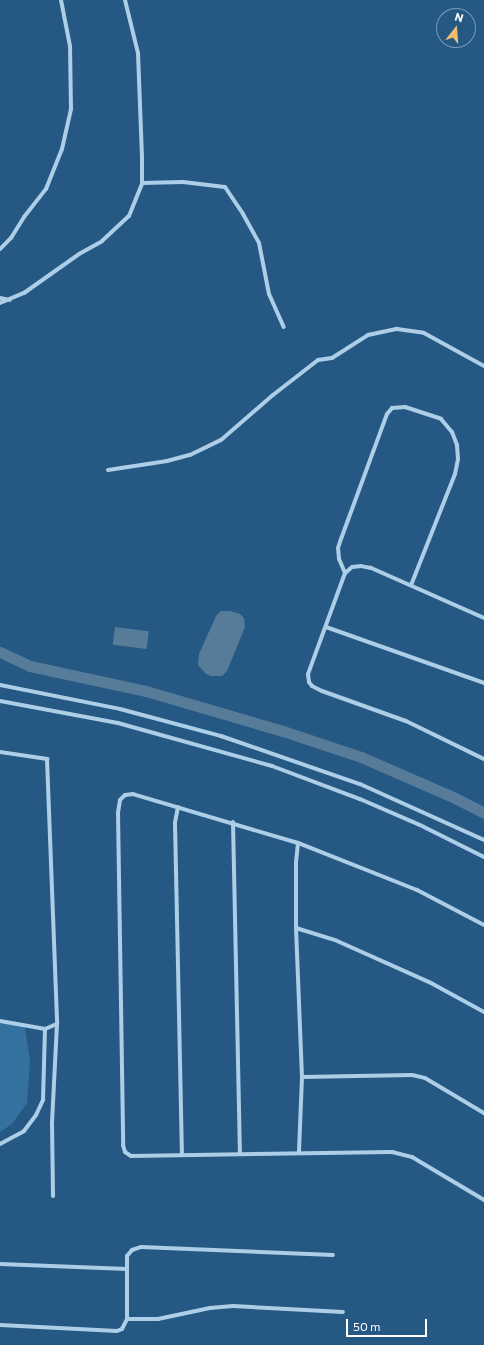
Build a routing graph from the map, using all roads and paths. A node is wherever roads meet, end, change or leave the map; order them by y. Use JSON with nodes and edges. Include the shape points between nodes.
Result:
{"nodes":[{"id":1,"x":61,"y":0,"type":"edge"},
{"id":2,"x":125,"y":0,"type":"edge"},
{"id":3,"x":142,"y":183,"type":"junction"},
{"id":4,"x":0,"y":249,"type":"edge"},
{"id":5,"x":0,"y":298,"type":"edge"},
{"id":6,"x":11,"y":300,"type":"junction"},
{"id":7,"x":0,"y":303,"type":"edge"},
{"id":8,"x":284,"y":327,"type":"dead end"},
{"id":9,"x":484,"y":366,"type":"edge"},
{"id":10,"x":108,"y":470,"type":"dead end"},
{"id":11,"x":345,"y":573,"type":"junction"},
{"id":12,"x":411,"y":586,"type":"junction"},
{"id":13,"x":484,"y":618,"type":"edge"},
{"id":14,"x":326,"y":627,"type":"junction"},
{"id":15,"x":484,"y":683,"type":"edge"},
{"id":16,"x":0,"y":685,"type":"edge"},
{"id":17,"x":0,"y":701,"type":"edge"},
{"id":18,"x":0,"y":752,"type":"edge"},
{"id":19,"x":484,"y":759,"type":"edge"},
{"id":20,"x":178,"y":807,"type":"junction"},
{"id":21,"x":233,"y":822,"type":"junction"},
{"id":22,"x":484,"y":840,"type":"edge"},
{"id":23,"x":298,"y":843,"type":"junction"},
{"id":24,"x":484,"y":857,"type":"edge"},
{"id":25,"x":484,"y":925,"type":"edge"},
{"id":26,"x":296,"y":928,"type":"junction"},
{"id":27,"x":484,"y":1012,"type":"edge"},
{"id":28,"x":0,"y":1021,"type":"edge"},
{"id":29,"x":58,"y":1024,"type":"junction"},
{"id":30,"x":45,"y":1029,"type":"junction"},
{"id":31,"x":302,"y":1077,"type":"junction"},
{"id":32,"x":484,"y":1113,"type":"edge"},
{"id":33,"x":0,"y":1144,"type":"edge"},
{"id":34,"x":299,"y":1153,"type":"junction"},
{"id":35,"x":240,"y":1154,"type":"junction"},
{"id":36,"x":182,"y":1155,"type":"junction"},
{"id":37,"x":53,"y":1196,"type":"dead end"},
{"id":38,"x":484,"y":1200,"type":"edge"},
{"id":39,"x":333,"y":1255,"type":"dead end"},
{"id":40,"x":0,"y":1264,"type":"edge"},
{"id":41,"x":127,"y":1269,"type":"junction"},
{"id":42,"x":343,"y":1312,"type":"dead end"},
{"id":43,"x":127,"y":1319,"type":"junction"},
{"id":44,"x":0,"y":1325,"type":"edge"}],
"edges":[{"from":1,"to":4,"type":"street","via":[[70,46],[71,109],[62,149],[46,189],[11,238]]},
{"from":2,"to":3,"type":"street","via":[[138,53]]},
{"from":3,"to":6,"type":"street","via":[[129,216],[102,241]]},
{"from":3,"to":8,"type":"street","via":[[183,182],[225,187],[259,243],[270,294]]},
{"from":5,"to":6,"type":"street"},
{"from":6,"to":7,"type":"street"},
{"from":9,"to":10,"type":"street","via":[[424,333],[397,329],[368,334],[332,358],[318,360],[221,440],[190,455]]},
{"from":11,"to":12,"type":"street","via":[[352,567],[361,566]]},
{"from":11,"to":12,"type":"street","via":[[339,559],[338,548],[387,414],[398,406],[410,408],[441,419],[452,432],[458,459],[455,474]]},
{"from":11,"to":14,"type":"street"},
{"from":12,"to":13,"type":"street"},
{"from":14,"to":15,"type":"street"},
{"from":14,"to":19,"type":"street","via":[[308,674],[312,686],[406,721]]},
{"from":16,"to":22,"type":"street","via":[[120,709],[221,736],[360,784]]},
{"from":17,"to":24,"type":"street","via":[[118,723],[272,766],[360,799]]},
{"from":18,"to":29,"type":"street","via":[[47,759]]},
{"from":20,"to":21,"type":"street"},
{"from":20,"to":36,"type":"street","via":[[175,823]]},
{"from":20,"to":36,"type":"street","via":[[129,794],[120,800],[118,813],[123,1147],[131,1156]]},
{"from":21,"to":23,"type":"street"},
{"from":21,"to":35,"type":"street"},
{"from":23,"to":25,"type":"street","via":[[417,890]]},
{"from":23,"to":26,"type":"street"},
{"from":26,"to":27,"type":"street","via":[[335,940],[410,974]]},
{"from":26,"to":31,"type":"street"},
{"from":28,"to":30,"type":"street"},
{"from":29,"to":30,"type":"street"},
{"from":29,"to":37,"type":"street","via":[[52,1123]]},
{"from":30,"to":33,"type":"street","via":[[43,1100],[24,1131]]},
{"from":31,"to":32,"type":"street","via":[[412,1075],[425,1078]]},
{"from":31,"to":34,"type":"street"},
{"from":34,"to":35,"type":"street"},
{"from":34,"to":38,"type":"street","via":[[400,1153],[412,1157]]},
{"from":35,"to":36,"type":"street"},
{"from":39,"to":41,"type":"street","via":[[141,1247],[132,1250],[127,1256]]},
{"from":40,"to":41,"type":"street"},
{"from":41,"to":43,"type":"street"},
{"from":42,"to":43,"type":"street","via":[[233,1306],[158,1319]]},
{"from":43,"to":44,"type":"street","via":[[122,1329],[117,1331]]}]}
